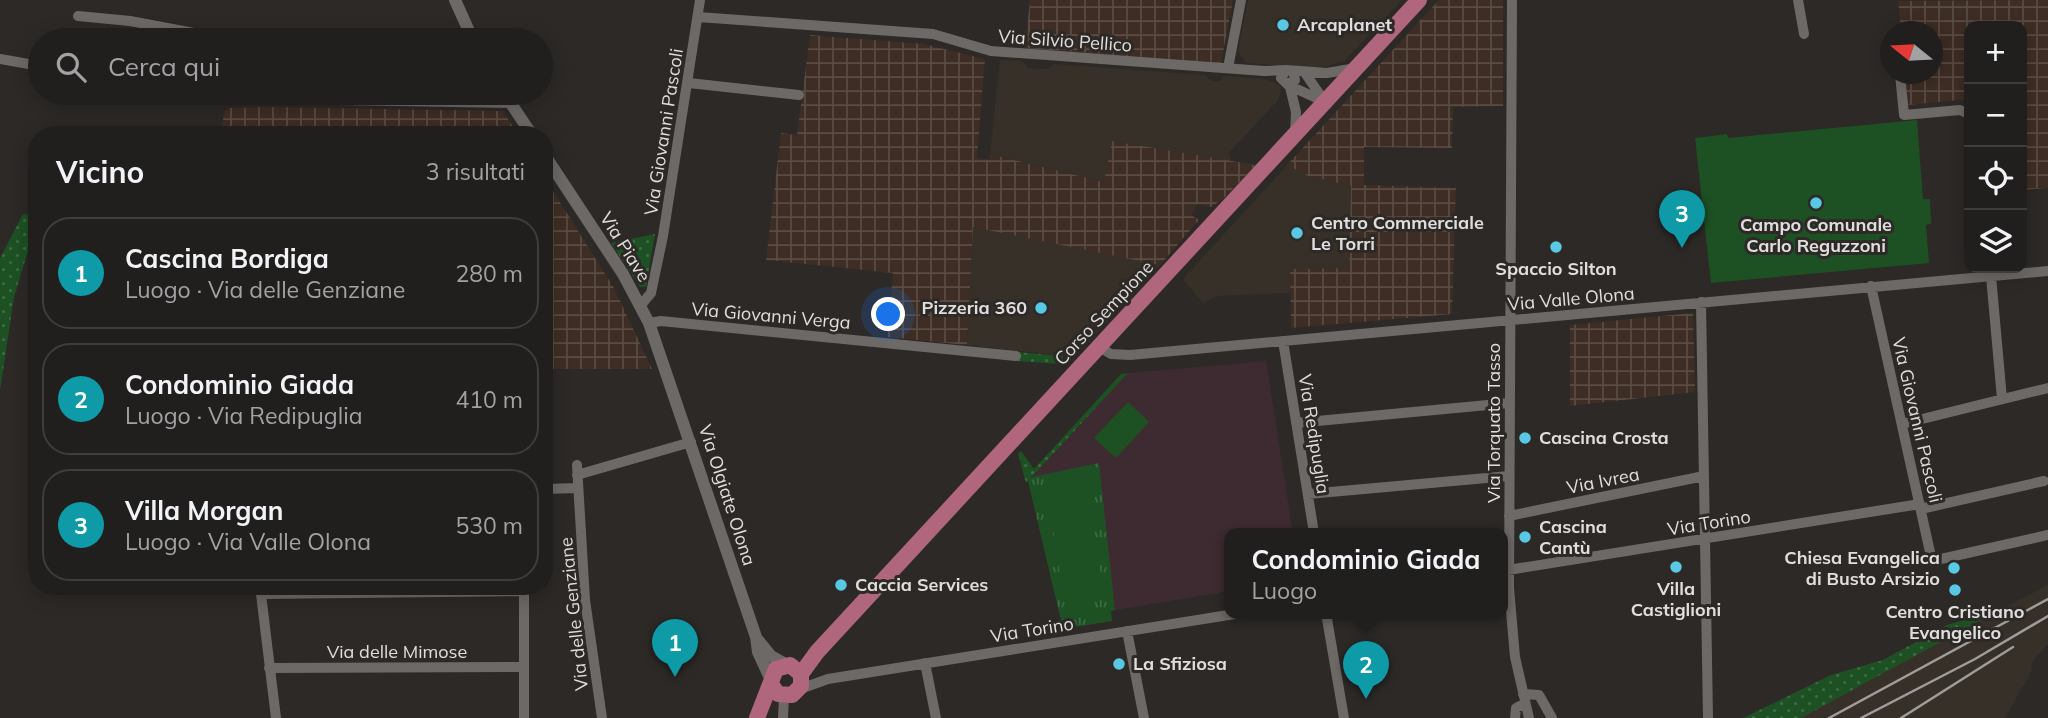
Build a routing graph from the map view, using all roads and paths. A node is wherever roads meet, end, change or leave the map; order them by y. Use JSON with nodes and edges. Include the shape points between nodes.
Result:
{"nodes":[{"id":1,"x":455,"y":0,"type":"edge"},
{"id":2,"x":700,"y":0,"type":"edge"},
{"id":3,"x":1241,"y":0,"type":"edge"},
{"id":4,"x":1419,"y":0,"type":"edge"},
{"id":5,"x":1512,"y":0,"type":"edge"},
{"id":6,"x":1798,"y":0,"type":"edge"},
{"id":7,"x":78,"y":16,"type":"dead end"},
{"id":8,"x":698,"y":17,"type":"junction"},
{"id":9,"x":170,"y":28,"type":"edge"},
{"id":10,"x":468,"y":28,"type":"edge"},
{"id":11,"x":1804,"y":34,"type":"dead end"},
{"id":12,"x":0,"y":59,"type":"edge"},
{"id":13,"x":28,"y":64,"type":"edge"},
{"id":14,"x":1227,"y":68,"type":"junction"},
{"id":15,"x":1357,"y":68,"type":"junction"},
{"id":16,"x":1305,"y":73,"type":"junction"},
{"id":17,"x":1288,"y":78,"type":"junction"},
{"id":18,"x":689,"y":83,"type":"junction"},
{"id":19,"x":1901,"y":84,"type":"edge"},
{"id":20,"x":799,"y":95,"type":"dead end"},
{"id":21,"x":1325,"y":102,"type":"junction"},
{"id":22,"x":512,"y":105,"type":"edge"},
{"id":23,"x":1964,"y":112,"type":"edge"},
{"id":24,"x":525,"y":126,"type":"edge"},
{"id":25,"x":1296,"y":134,"type":"junction"},
{"id":26,"x":553,"y":168,"type":"edge"},
{"id":27,"x":2048,"y":271,"type":"edge"},
{"id":28,"x":2027,"y":272,"type":"edge"},
{"id":29,"x":1988,"y":273,"type":"edge"},
{"id":30,"x":1871,"y":286,"type":"junction"},
{"id":31,"x":1701,"y":302,"type":"junction"},
{"id":32,"x":641,"y":306,"type":"junction"},
{"id":33,"x":1510,"y":320,"type":"junction"},
{"id":34,"x":649,"y":323,"type":"junction"},
{"id":35,"x":1283,"y":341,"type":"junction"},
{"id":36,"x":1099,"y":347,"type":"junction"},
{"id":37,"x":1016,"y":356,"type":"dead end"},
{"id":38,"x":664,"y":364,"type":"joint"},
{"id":39,"x":2048,"y":388,"type":"edge"},
{"id":40,"x":2002,"y":399,"type":"junction"},
{"id":41,"x":1509,"y":403,"type":"junction"},
{"id":42,"x":1296,"y":422,"type":"junction"},
{"id":43,"x":1902,"y":424,"type":"junction"},
{"id":44,"x":691,"y":442,"type":"junction"},
{"id":45,"x":1509,"y":476,"type":"junction"},
{"id":46,"x":1704,"y":476,"type":"junction"},
{"id":47,"x":2044,"y":481,"type":"dead end"},
{"id":48,"x":578,"y":488,"type":"junction"},
{"id":49,"x":553,"y":489,"type":"edge"},
{"id":50,"x":1308,"y":494,"type":"junction"},
{"id":51,"x":1920,"y":507,"type":"junction"},
{"id":52,"x":1509,"y":516,"type":"junction"},
{"id":53,"x":1313,"y":528,"type":"edge"},
{"id":54,"x":1508,"y":530,"type":"edge"},
{"id":55,"x":2048,"y":535,"type":"edge"},
{"id":56,"x":1705,"y":539,"type":"junction"},
{"id":57,"x":1508,"y":570,"type":"edge"},
{"id":58,"x":261,"y":595,"type":"edge"},
{"id":59,"x":524,"y":595,"type":"edge"},
{"id":60,"x":1224,"y":616,"type":"edge"},
{"id":61,"x":1327,"y":619,"type":"edge"},
{"id":62,"x":1507,"y":619,"type":"edge"},
{"id":63,"x":1127,"y":631,"type":"junction"},
{"id":64,"x":756,"y":637,"type":"junction"},
{"id":65,"x":925,"y":663,"type":"junction"},
{"id":66,"x":524,"y":667,"type":"junction"},
{"id":67,"x":269,"y":668,"type":"junction"},
{"id":68,"x":787,"y":681,"type":"junction"},
{"id":69,"x":1524,"y":699,"type":"junction"},
{"id":70,"x":276,"y":718,"type":"edge"},
{"id":71,"x":524,"y":718,"type":"edge"},
{"id":72,"x":602,"y":718,"type":"edge"},
{"id":73,"x":760,"y":718,"type":"edge"},
{"id":74,"x":783,"y":718,"type":"edge"},
{"id":75,"x":936,"y":718,"type":"edge"},
{"id":76,"x":1144,"y":718,"type":"edge"},
{"id":77,"x":1344,"y":718,"type":"edge"},
{"id":78,"x":1515,"y":718,"type":"edge"},
{"id":79,"x":1530,"y":718,"type":"edge"},
{"id":80,"x":1552,"y":718,"type":"edge"},
{"id":81,"x":1709,"y":718,"type":"edge"}],
"edges":[{"from":1,"to":10,"type":"street"},
{"from":2,"to":8,"type":"street","name":"Via Giovanni Pascoli"},
{"from":3,"to":14,"type":"street"},
{"from":4,"to":15,"type":"main road","name":"Corso Sempione"},
{"from":5,"to":33,"type":"street","name":"Via Torquato Tasso"},
{"from":6,"to":11,"type":"street"},
{"from":7,"to":9,"type":"street"},
{"from":8,"to":14,"type":"street","name":"Via Silvio Pellico","via":[[925,33],[991,51]]},
{"from":8,"to":18,"type":"street","name":"Via Giovanni Pascoli"},
{"from":12,"to":13,"type":"street"},
{"from":14,"to":17,"type":"street","name":"Via Silvio Pellico"},
{"from":15,"to":16,"type":"street","name":"Via Silvio Pellico"},
{"from":15,"to":21,"type":"main road","name":"Corso Sempione"},
{"from":16,"to":17,"type":"street","name":"Via Silvio Pellico"},
{"from":16,"to":21,"type":"street"},
{"from":17,"to":21,"type":"street","name":"Via Silvio Pellico"},
{"from":17,"to":25,"type":"street"},
{"from":18,"to":20,"type":"street"},
{"from":18,"to":32,"type":"street","name":"Via Giovanni Pascoli","via":[[652,290]]},
{"from":19,"to":23,"type":"street","via":[[1904,115]]},
{"from":21,"to":25,"type":"main road","name":"Corso Sempione"},
{"from":22,"to":24,"type":"street"},
{"from":25,"to":36,"type":"main road","name":"Corso Sempione"},
{"from":26,"to":32,"type":"street","name":"Via Piave"},
{"from":27,"to":28,"type":"street","name":"Via Valle Olona"},
{"from":29,"to":30,"type":"street","name":"Via Valle Olona"},
{"from":29,"to":40,"type":"street"},
{"from":30,"to":31,"type":"street","name":"Via Valle Olona"},
{"from":30,"to":43,"type":"street","name":"Via Giovanni Pascoli"},
{"from":31,"to":33,"type":"street","name":"Via Valle Olona"},
{"from":31,"to":46,"type":"street"},
{"from":32,"to":34,"type":"street","name":"Via Piave"},
{"from":33,"to":35,"type":"street","name":"Via Valle Olona"},
{"from":33,"to":41,"type":"street","name":"Via Torquato Tasso"},
{"from":34,"to":37,"type":"street","name":"Via Giovanni Verga"},
{"from":34,"to":38,"type":"street","name":"Via Piave"},
{"from":35,"to":36,"type":"street","name":"Via Valle Olona","via":[[1124,355]]},
{"from":35,"to":42,"type":"street","name":"Via Redipuglia"},
{"from":36,"to":68,"type":"main road","name":"Corso Sempione"},
{"from":38,"to":44,"type":"street","name":"Via Olgiate Olona"},
{"from":39,"to":40,"type":"street"},
{"from":40,"to":43,"type":"street"},
{"from":41,"to":42,"type":"street"},
{"from":41,"to":45,"type":"street","name":"Via Torquato Tasso"},
{"from":42,"to":50,"type":"street","name":"Via Redipuglia"},
{"from":43,"to":51,"type":"street","name":"Via Giovanni Pascoli"},
{"from":44,"to":48,"type":"street","name":"Via delle Genziane","via":[[577,470]]},
{"from":44,"to":64,"type":"street","name":"Via Olgiate Olona"},
{"from":45,"to":50,"type":"street"},
{"from":45,"to":52,"type":"street","name":"Via Torquato Tasso"},
{"from":46,"to":52,"type":"street","name":"Via Ivrea"},
{"from":46,"to":56,"type":"street"},
{"from":47,"to":51,"type":"street","name":"Via Torino"},
{"from":48,"to":49,"type":"street"},
{"from":48,"to":72,"type":"street","name":"Via delle Genziane","via":[[585,600]]},
{"from":50,"to":53,"type":"street","name":"Via Redipuglia"},
{"from":51,"to":55,"type":"street","name":"Via Giovanni Pascoli","via":[[1932,561]]},
{"from":51,"to":56,"type":"street","name":"Via Torino"},
{"from":52,"to":54,"type":"street","name":"Via Torquato Tasso"},
{"from":56,"to":57,"type":"street","name":"Via Torino"},
{"from":56,"to":81,"type":"street"},
{"from":58,"to":67,"type":"street"},
{"from":59,"to":66,"type":"street"},
{"from":60,"to":63,"type":"street","name":"Via Torino"},
{"from":61,"to":77,"type":"street"},
{"from":62,"to":69,"type":"street","name":"Via Torquato Tasso"},
{"from":63,"to":65,"type":"street","name":"Via Torino"},
{"from":63,"to":76,"type":"street"},
{"from":64,"to":68,"type":"street","name":"Via Olgiate Olona"},
{"from":64,"to":68,"type":"street","name":"Via Olgiate Olona","via":[[758,652]]},
{"from":65,"to":68,"type":"street","name":"Via Torino"},
{"from":65,"to":75,"type":"street"},
{"from":66,"to":67,"type":"street","name":"Via delle Mimose"},
{"from":66,"to":71,"type":"street"},
{"from":67,"to":70,"type":"street"},
{"from":68,"to":73,"type":"main road"},
{"from":68,"to":74,"type":"street"},
{"from":69,"to":78,"type":"street"},
{"from":69,"to":79,"type":"street","name":"Via Torquato Tasso"},
{"from":69,"to":80,"type":"street","via":[[1539,695]]}]}
